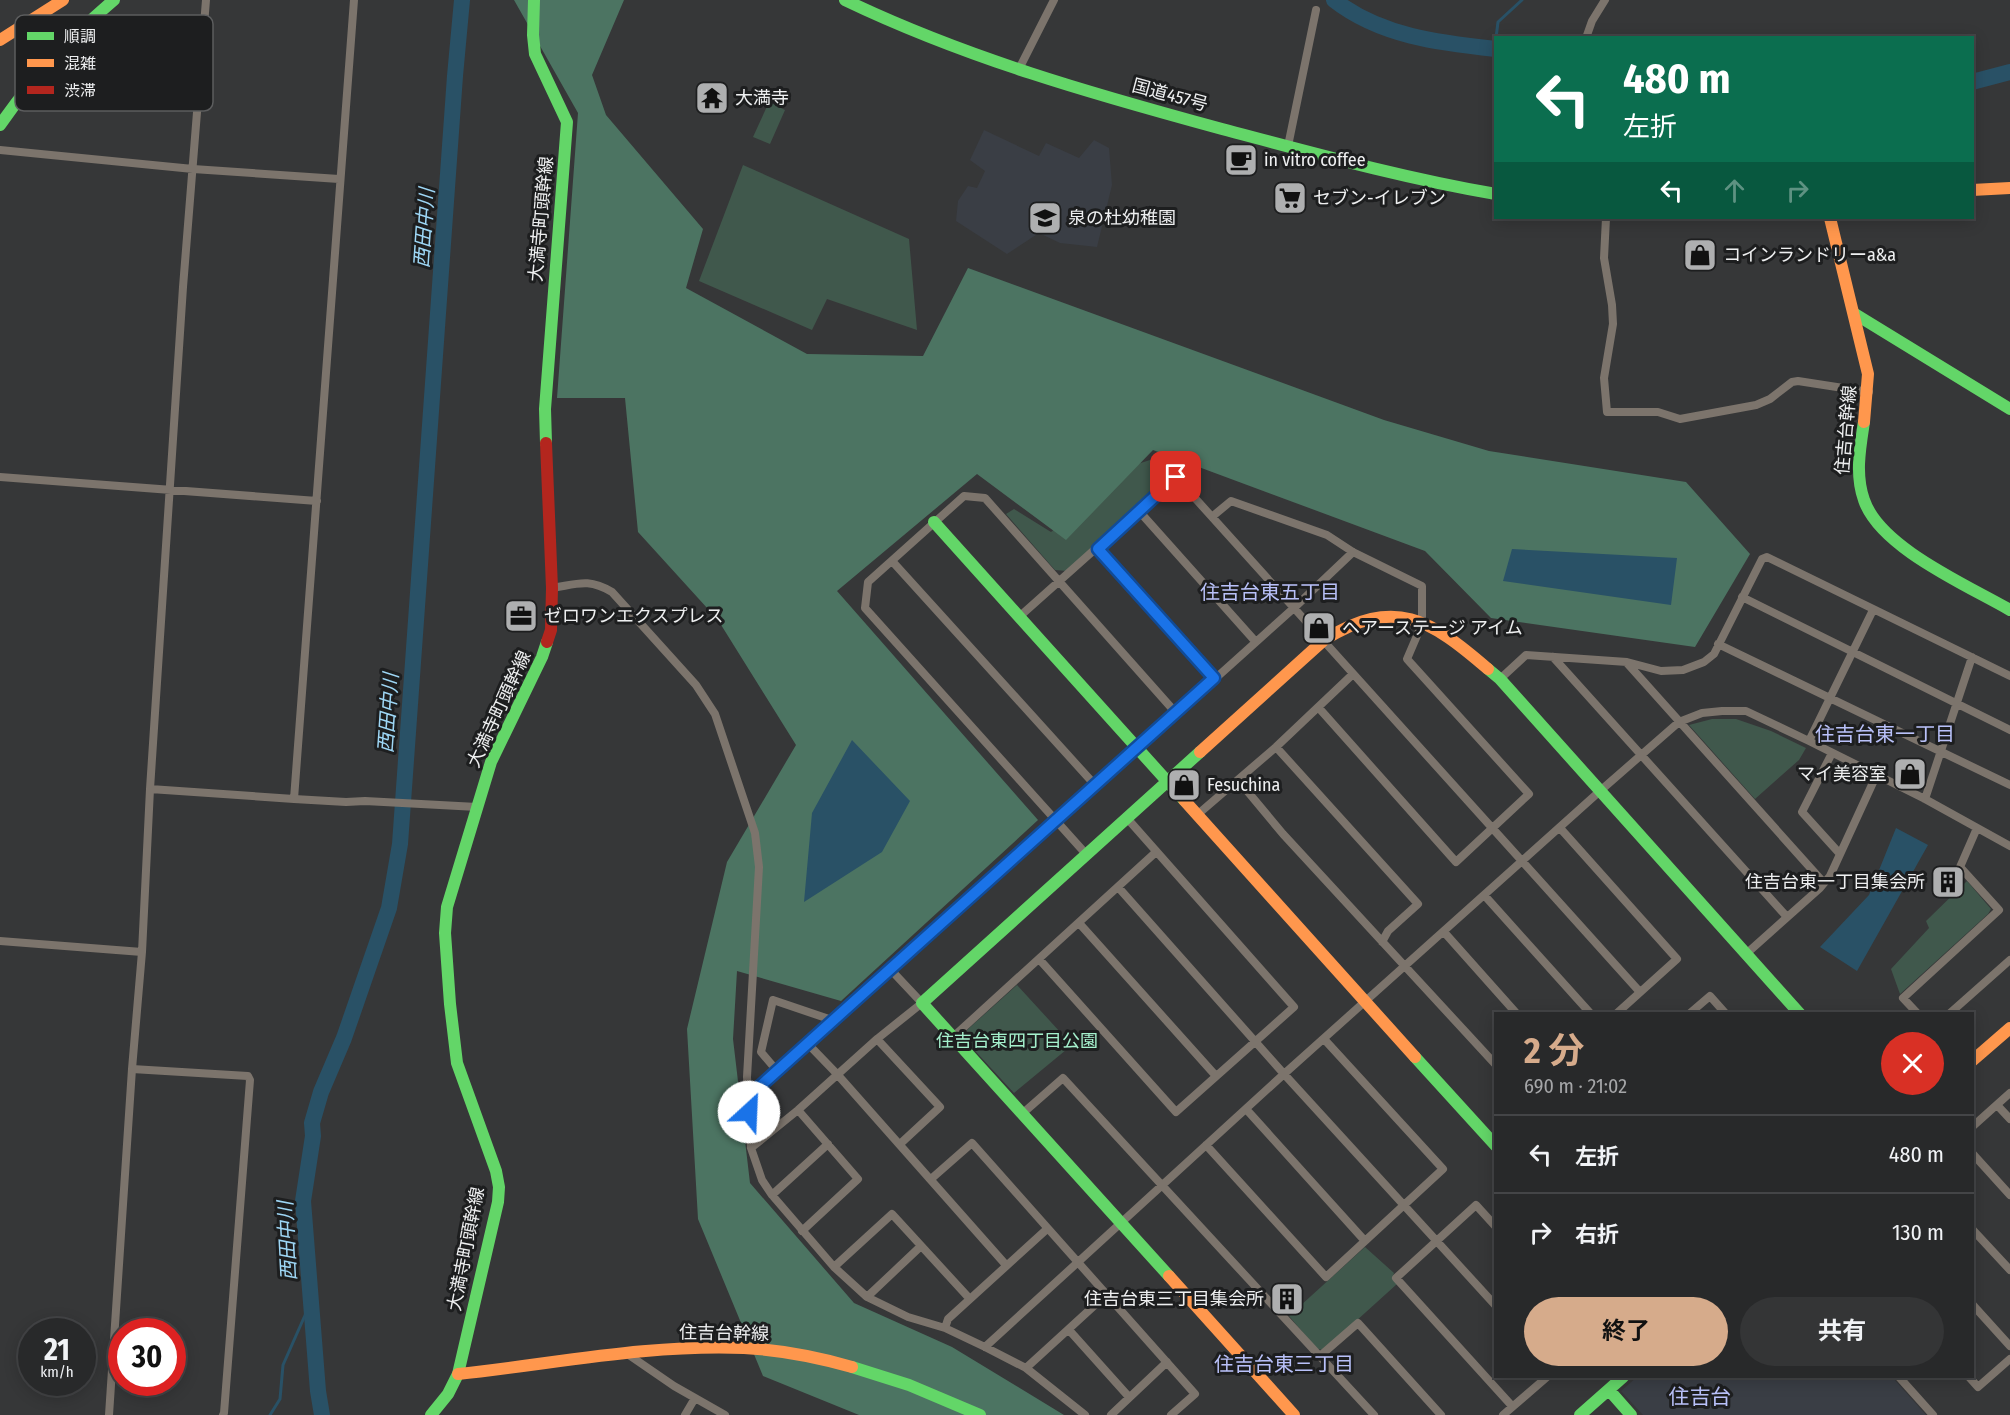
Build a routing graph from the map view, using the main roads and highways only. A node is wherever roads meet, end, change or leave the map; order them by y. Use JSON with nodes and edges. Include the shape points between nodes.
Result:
{"nodes":[{"id":1,"x":63,"y":0,"type":"edge"},
{"id":2,"x":114,"y":0,"type":"edge"},
{"id":3,"x":534,"y":0,"type":"edge"},
{"id":4,"x":845,"y":0,"type":"edge"},
{"id":5,"x":39,"y":15,"type":"edge"},
{"id":6,"x":97,"y":15,"type":"edge"},
{"id":7,"x":15,"y":30,"type":"edge"},
{"id":8,"x":0,"y":40,"type":"edge"},
{"id":9,"x":15,"y":105,"type":"edge"},
{"id":10,"x":0,"y":125,"type":"edge"},
{"id":11,"x":2010,"y":188,"type":"edge"},
{"id":12,"x":1974,"y":190,"type":"edge"},
{"id":13,"x":1494,"y":194,"type":"edge"},
{"id":14,"x":1830,"y":219,"type":"edge"},
{"id":15,"x":1855,"y":314,"type":"junction"},
{"id":16,"x":2010,"y":410,"type":"edge"},
{"id":17,"x":934,"y":522,"type":"road end"},
{"id":18,"x":2010,"y":610,"type":"edge"},
{"id":19,"x":1168,"y":780,"type":"junction"},
{"id":20,"x":1798,"y":1012,"type":"edge"},
{"id":21,"x":2010,"y":1028,"type":"edge"},
{"id":22,"x":1974,"y":1059,"type":"edge"},
{"id":23,"x":1494,"y":1144,"type":"edge"},
{"id":24,"x":458,"y":1374,"type":"junction"},
{"id":25,"x":1622,"y":1378,"type":"edge"},
{"id":26,"x":1609,"y":1390,"type":"junction"},
{"id":27,"x":431,"y":1415,"type":"edge"},
{"id":28,"x":980,"y":1415,"type":"edge"},
{"id":29,"x":1294,"y":1415,"type":"edge"},
{"id":30,"x":1580,"y":1415,"type":"edge"},
{"id":31,"x":1631,"y":1415,"type":"edge"}],
"edges":[{"from":1,"to":5,"type":"main road"},
{"from":2,"to":6,"type":"main road"},
{"from":3,"to":24,"type":"main road","name":"大満寺町頭幹線","via":[[536,54],[567,122],[545,409],[551,630],[542,657],[497,747],[447,908],[445,933],[457,1063],[499,1187]]},
{"from":4,"to":13,"type":"main road","name":"国道457号","via":[[1018,71],[1356,166]]},
{"from":7,"to":8,"type":"main road"},
{"from":9,"to":10,"type":"main road"},
{"from":11,"to":12,"type":"main road"},
{"from":14,"to":15,"type":"main road","name":"住吉台幹線"},
{"from":15,"to":16,"type":"main road"},
{"from":15,"to":18,"type":"main road","name":"住吉台幹線","via":[[1868,374],[1858,478],[1869,514],[1908,550]]},
{"from":17,"to":19,"type":"main road"},
{"from":19,"to":20,"type":"main road","via":[[1324,640],[1360,620],[1404,617],[1444,633],[1500,679]]},
{"from":19,"to":23,"type":"main road"},
{"from":19,"to":29,"type":"main road","via":[[922,1003]]},
{"from":21,"to":22,"type":"main road"},
{"from":24,"to":27,"type":"main road","name":"大満寺町頭幹線"},
{"from":24,"to":28,"type":"main road","name":"住吉台幹線","via":[[625,1353],[697,1349],[784,1352],[868,1372]]},
{"from":25,"to":26,"type":"main road"},
{"from":26,"to":30,"type":"main road"},
{"from":26,"to":31,"type":"main road"}]}
